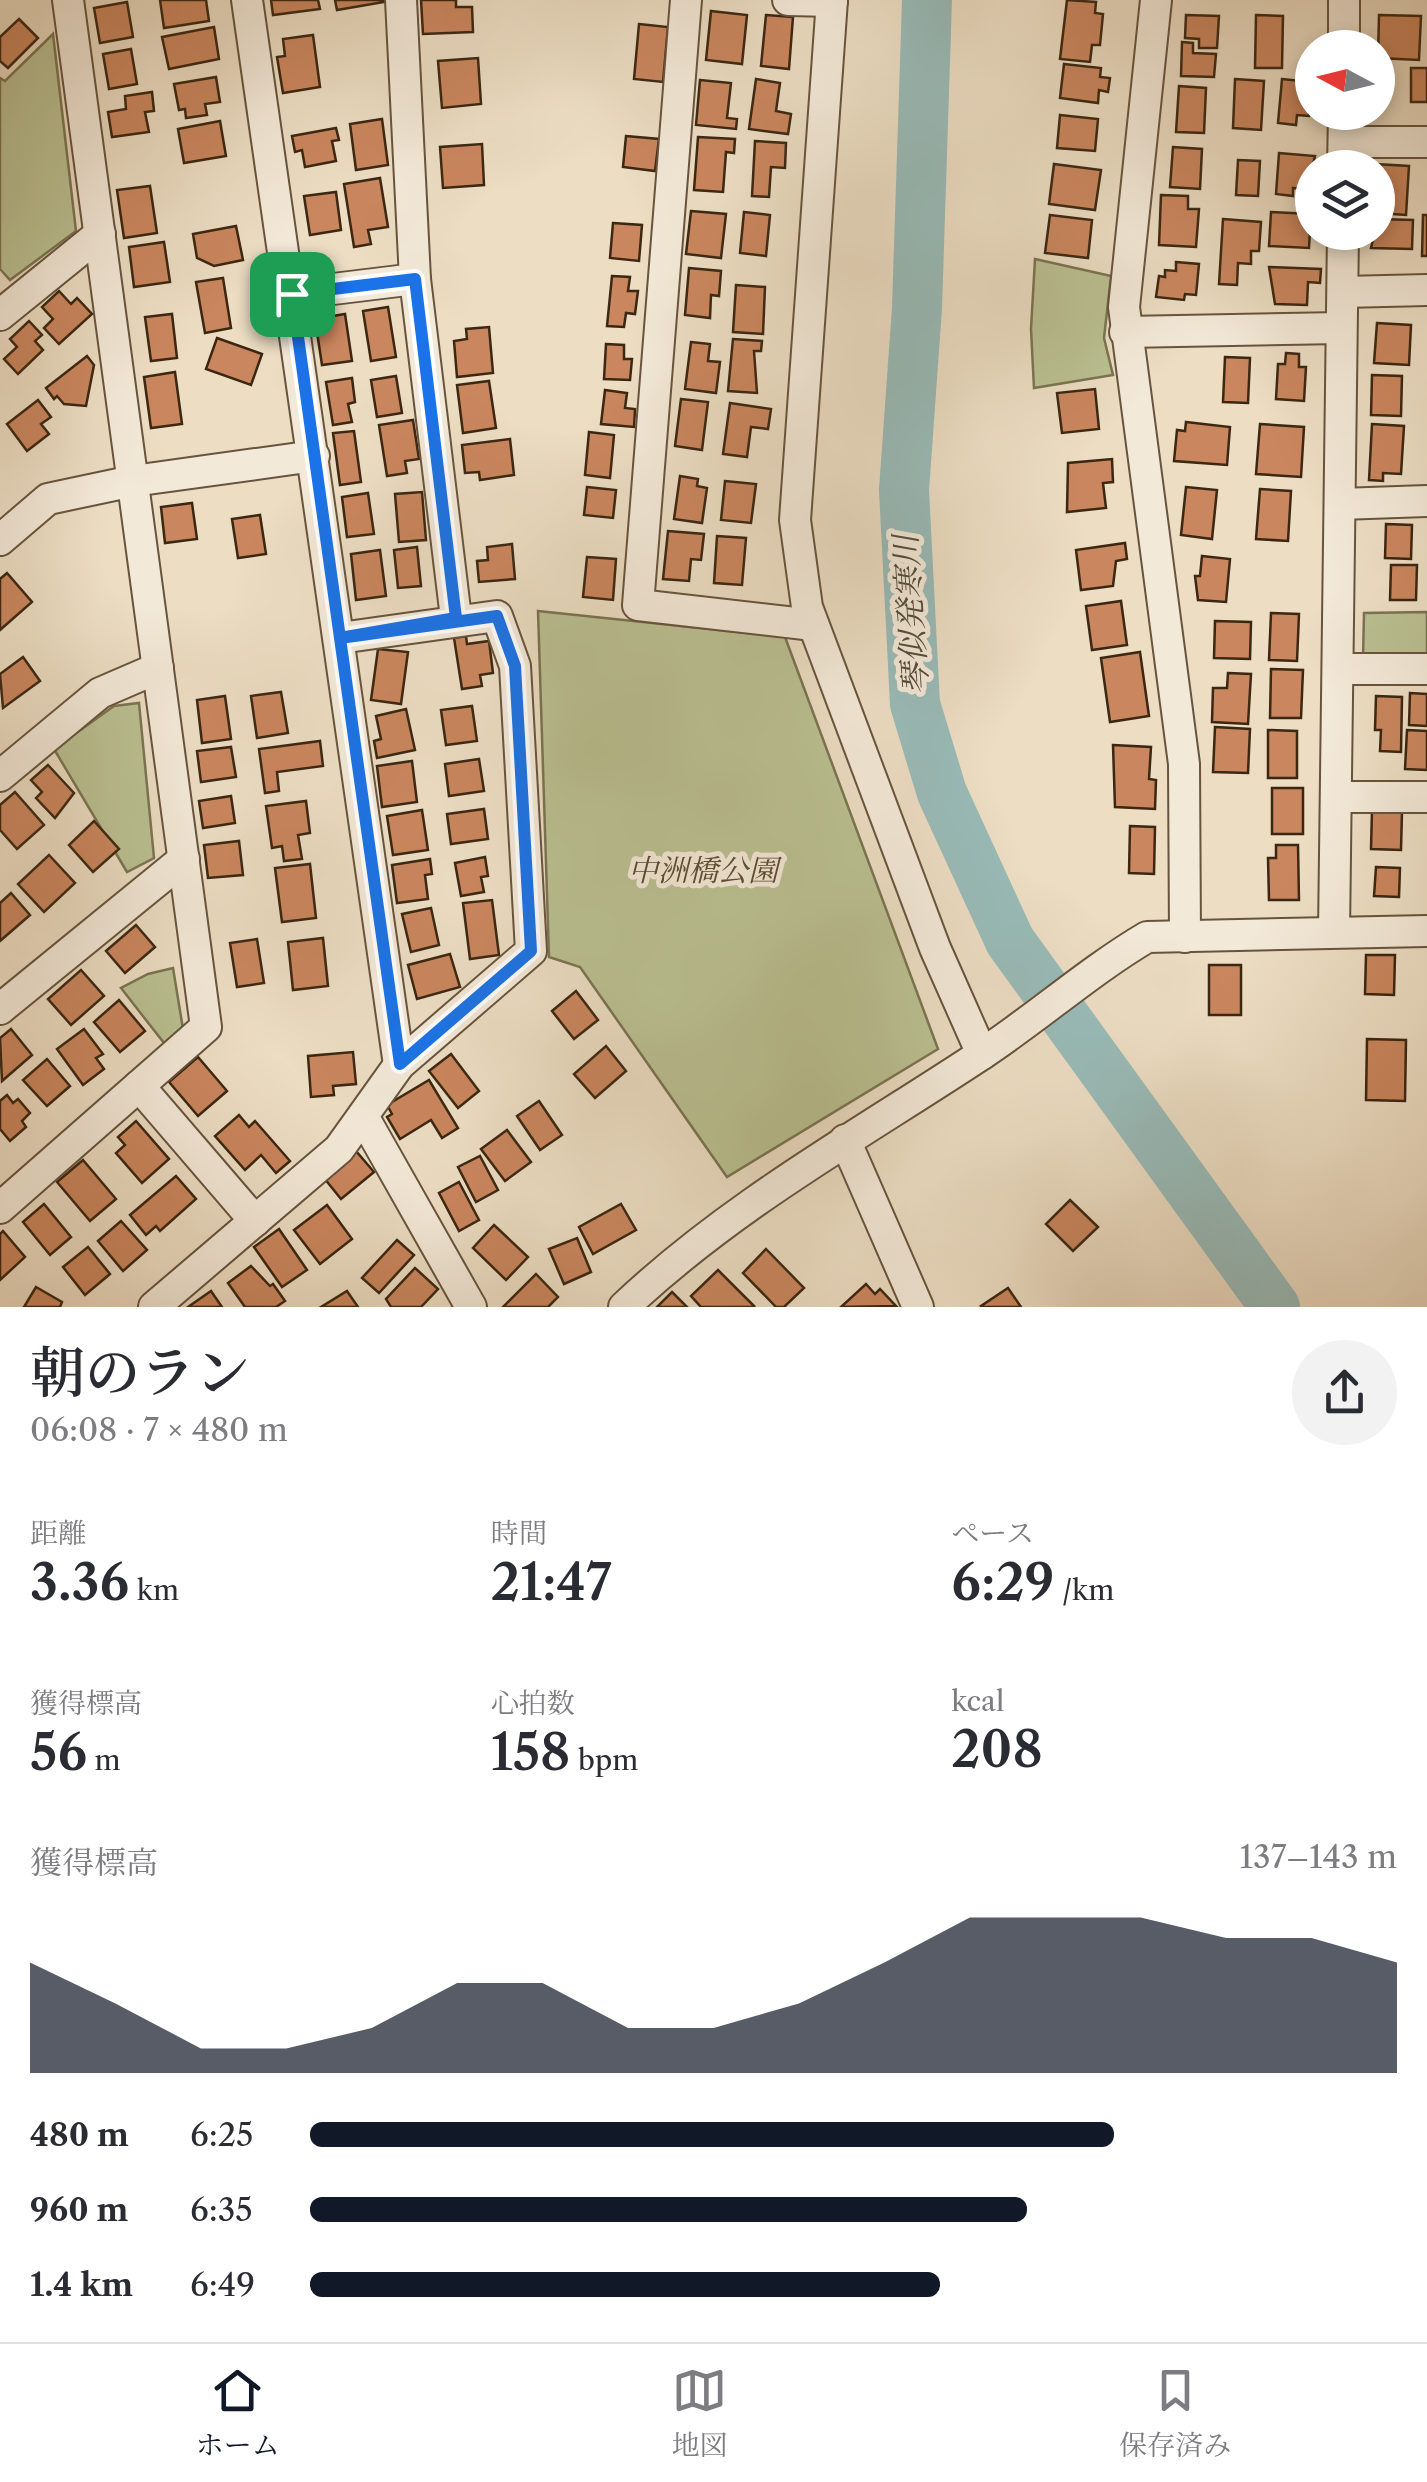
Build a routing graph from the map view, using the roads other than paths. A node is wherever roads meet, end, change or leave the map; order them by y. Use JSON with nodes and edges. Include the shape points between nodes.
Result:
{"nodes":[{"id":1,"x":68,"y":0,"type":"edge"},
{"id":2,"x":247,"y":0,"type":"edge"},
{"id":3,"x":401,"y":0,"type":"edge"},
{"id":4,"x":686,"y":0,"type":"edge"},
{"id":5,"x":788,"y":0,"type":"edge"},
{"id":6,"x":832,"y":0,"type":"edge"},
{"id":7,"x":1156,"y":0,"type":"edge"},
{"id":8,"x":1344,"y":0,"type":"edge"},
{"id":9,"x":1344,"y":30,"type":"edge"},
{"id":10,"x":1344,"y":141,"type":"edge"},
{"id":11,"x":1427,"y":142,"type":"edge"},
{"id":12,"x":100,"y":234,"type":"junction"},
{"id":13,"x":1343,"y":250,"type":"edge"},
{"id":14,"x":415,"y":279,"type":"junction"},
{"id":15,"x":1427,"y":290,"type":"edge"},
{"id":16,"x":1343,"y":292,"type":"junction"},
{"id":17,"x":292,"y":294,"type":"junction"},
{"id":18,"x":0,"y":315,"type":"edge"},
{"id":19,"x":1342,"y":328,"type":"junction"},
{"id":20,"x":1125,"y":332,"type":"junction"},
{"id":21,"x":314,"y":456,"type":"junction"},
{"id":22,"x":134,"y":480,"type":"junction"},
{"id":23,"x":1427,"y":500,"type":"edge"},
{"id":24,"x":1340,"y":504,"type":"junction"},
{"id":25,"x":0,"y":540,"type":"edge"},
{"id":26,"x":456,"y":618,"type":"junction"},
{"id":27,"x":813,"y":625,"type":"junction"},
{"id":28,"x":340,"y":638,"type":"junction"},
{"id":29,"x":158,"y":668,"type":"junction"},
{"id":30,"x":1340,"y":668,"type":"junction"},
{"id":31,"x":1427,"y":669,"type":"edge"},
{"id":32,"x":0,"y":776,"type":"edge"},
{"id":33,"x":1337,"y":797,"type":"junction"},
{"id":34,"x":1427,"y":797,"type":"edge"},
{"id":35,"x":184,"y":859,"type":"junction"},
{"id":36,"x":1427,"y":931,"type":"edge"},
{"id":37,"x":1334,"y":932,"type":"junction"},
{"id":38,"x":1186,"y":936,"type":"junction"},
{"id":39,"x":0,"y":1009,"type":"edge"},
{"id":40,"x":982,"y":1054,"type":"junction"},
{"id":41,"x":400,"y":1064,"type":"junction"},
{"id":42,"x":139,"y":1086,"type":"junction"},
{"id":43,"x":363,"y":1116,"type":"junction"},
{"id":44,"x":845,"y":1140,"type":"junction"},
{"id":45,"x":0,"y":1208,"type":"edge"},
{"id":46,"x":255,"y":1221,"type":"junction"},
{"id":47,"x":466,"y":1305,"type":"edge"},
{"id":48,"x":154,"y":1307,"type":"edge"},
{"id":49,"x":624,"y":1307,"type":"edge"},
{"id":50,"x":918,"y":1307,"type":"edge"}],
"edges":[{"from":1,"to":12,"type":"street"},
{"from":2,"to":17,"type":"street"},
{"from":3,"to":14,"type":"street"},
{"from":4,"to":27,"type":"street","via":[[638,604]]},
{"from":5,"to":6,"type":"street"},
{"from":6,"to":27,"type":"street","via":[[794,520]]},
{"from":7,"to":20,"type":"street"},
{"from":8,"to":9,"type":"street"},
{"from":10,"to":11,"type":"street"},
{"from":12,"to":18,"type":"street"},
{"from":12,"to":22,"type":"street"},
{"from":13,"to":16,"type":"street"},
{"from":14,"to":17,"type":"street"},
{"from":14,"to":26,"type":"street"},
{"from":15,"to":16,"type":"street"},
{"from":16,"to":19,"type":"street"},
{"from":17,"to":21,"type":"street"},
{"from":19,"to":20,"type":"street"},
{"from":19,"to":24,"type":"street"},
{"from":20,"to":38,"type":"street","via":[[1184,764]]},
{"from":21,"to":22,"type":"street"},
{"from":21,"to":28,"type":"street"},
{"from":22,"to":25,"type":"street","via":[[48,499]]},
{"from":22,"to":29,"type":"street"},
{"from":23,"to":24,"type":"street"},
{"from":24,"to":30,"type":"street"},
{"from":26,"to":28,"type":"street"},
{"from":26,"to":41,"type":"street","via":[[497,616],[515,666],[531,951]]},
{"from":27,"to":40,"type":"street","via":[[934,948]]},
{"from":28,"to":41,"type":"street"},
{"from":29,"to":32,"type":"street","via":[[100,693]]},
{"from":29,"to":35,"type":"street"},
{"from":30,"to":31,"type":"street"},
{"from":30,"to":33,"type":"street"},
{"from":33,"to":34,"type":"street"},
{"from":33,"to":37,"type":"street"},
{"from":35,"to":39,"type":"street"},
{"from":35,"to":42,"type":"street","via":[[206,1027]]},
{"from":36,"to":37,"type":"street"},
{"from":37,"to":38,"type":"street"},
{"from":38,"to":40,"type":"street","via":[[1147,937],[1107,960]]},
{"from":40,"to":44,"type":"street"},
{"from":41,"to":43,"type":"street"},
{"from":42,"to":45,"type":"street"},
{"from":42,"to":46,"type":"street"},
{"from":43,"to":46,"type":"street","via":[[339,1149]]},
{"from":43,"to":47,"type":"street"},
{"from":44,"to":49,"type":"street","via":[[761,1193]]},
{"from":44,"to":50,"type":"street"},
{"from":46,"to":48,"type":"street"}]}
